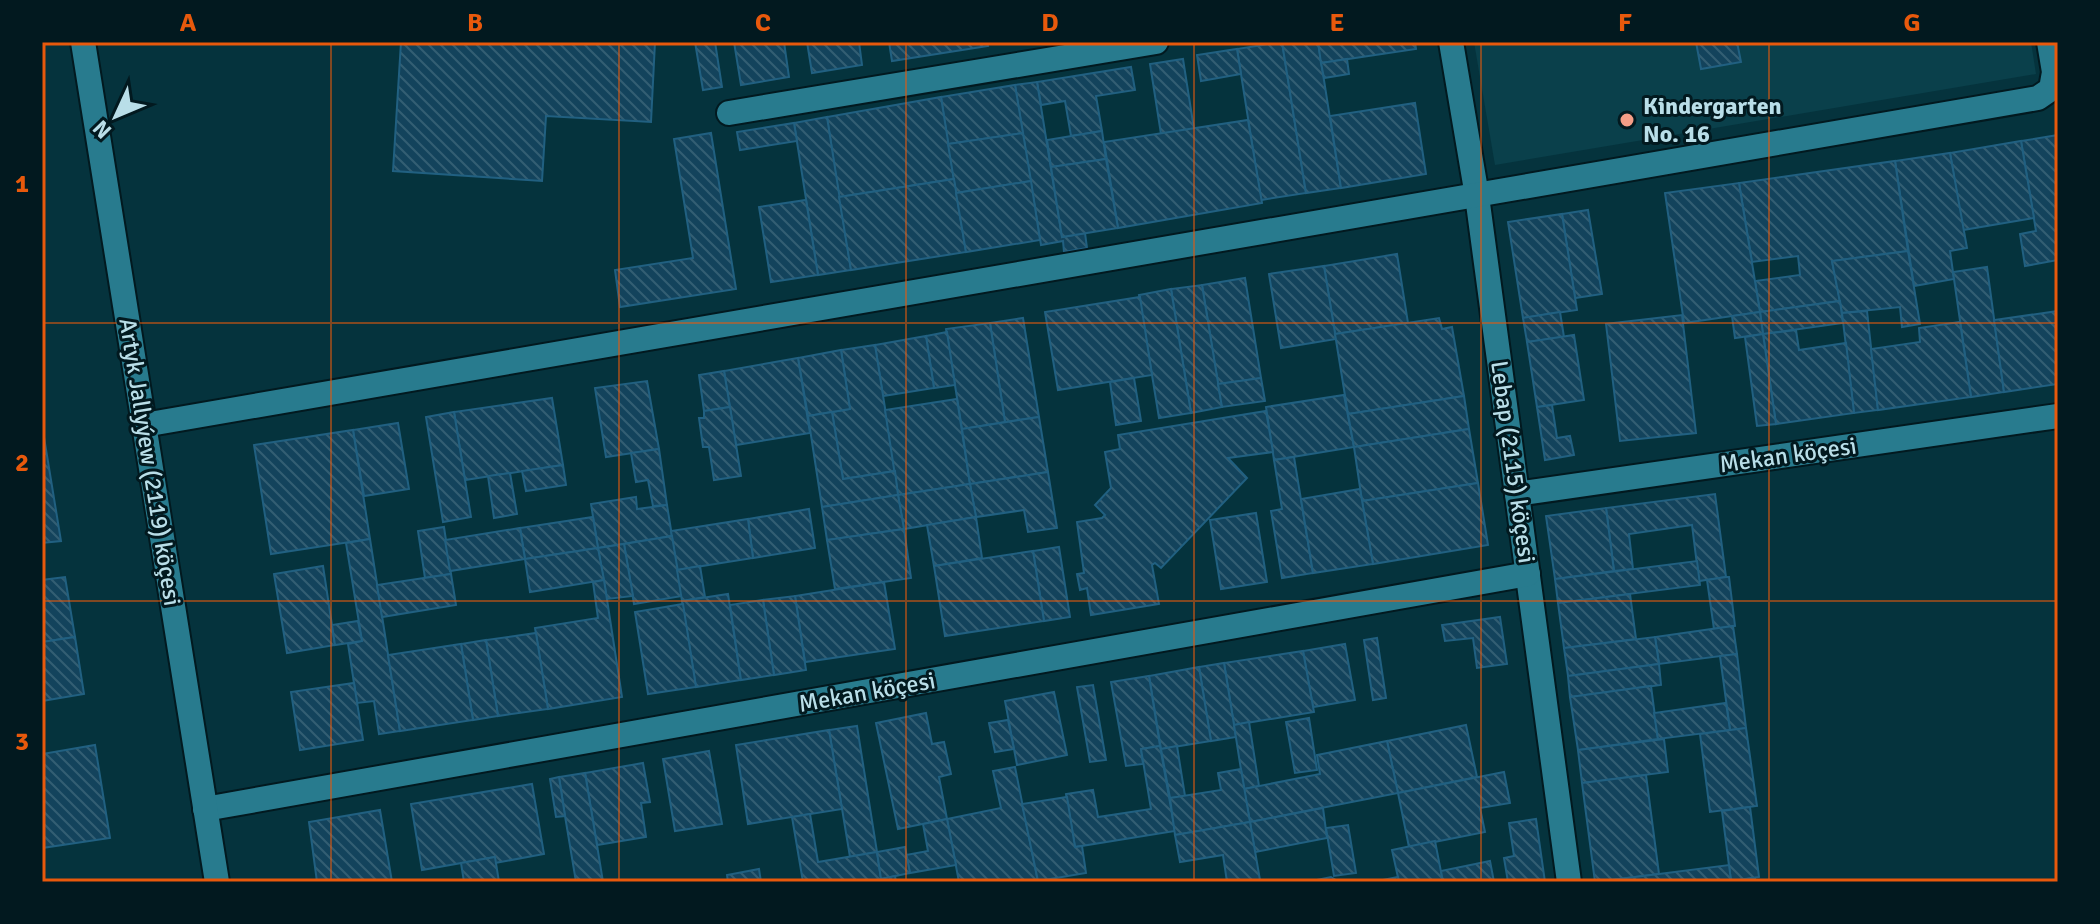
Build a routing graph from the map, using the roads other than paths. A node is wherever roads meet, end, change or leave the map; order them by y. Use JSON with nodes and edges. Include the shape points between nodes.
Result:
{"nodes":[{"id":1,"x":83,"y":42,"type":"edge"},
{"id":2,"x":1156,"y":42,"type":"edge"},
{"id":3,"x":1451,"y":42,"type":"edge"},
{"id":4,"x":2049,"y":42,"type":"edge"},
{"id":5,"x":729,"y":113,"type":"dead end"},
{"id":6,"x":1477,"y":196,"type":"junction"},
{"id":7,"x":2058,"y":416,"type":"edge"},
{"id":8,"x":144,"y":425,"type":"junction"},
{"id":9,"x":1517,"y":494,"type":"junction"},
{"id":10,"x":1528,"y":574,"type":"junction"},
{"id":11,"x":205,"y":809,"type":"junction"},
{"id":12,"x":217,"y":882,"type":"edge"},
{"id":13,"x":1569,"y":882,"type":"edge"}],
"edges":[{"from":1,"to":8,"type":"street","name":"Artyk Jallyýew (2119) köçesi"},
{"from":2,"to":5,"type":"street"},
{"from":3,"to":6,"type":"street","name":"Lebap (2115) köçesi"},
{"from":4,"to":6,"type":"street","via":[[2051,89],[2038,98]]},
{"from":6,"to":8,"type":"street"},
{"from":6,"to":9,"type":"street","name":"Lebap (2115) köçesi"},
{"from":7,"to":9,"type":"street","name":"Mekan köçesi"},
{"from":8,"to":11,"type":"street","name":"Artyk Jallyýew (2119) köçesi"},
{"from":9,"to":10,"type":"street","name":"Lebap (2115) köçesi"},
{"from":10,"to":11,"type":"street","name":"Mekan köçesi"},
{"from":10,"to":13,"type":"street","name":"Lebap (2115) köçesi"},
{"from":11,"to":12,"type":"street","name":"Artyk Jallyýew (2119) köçesi"}]}
